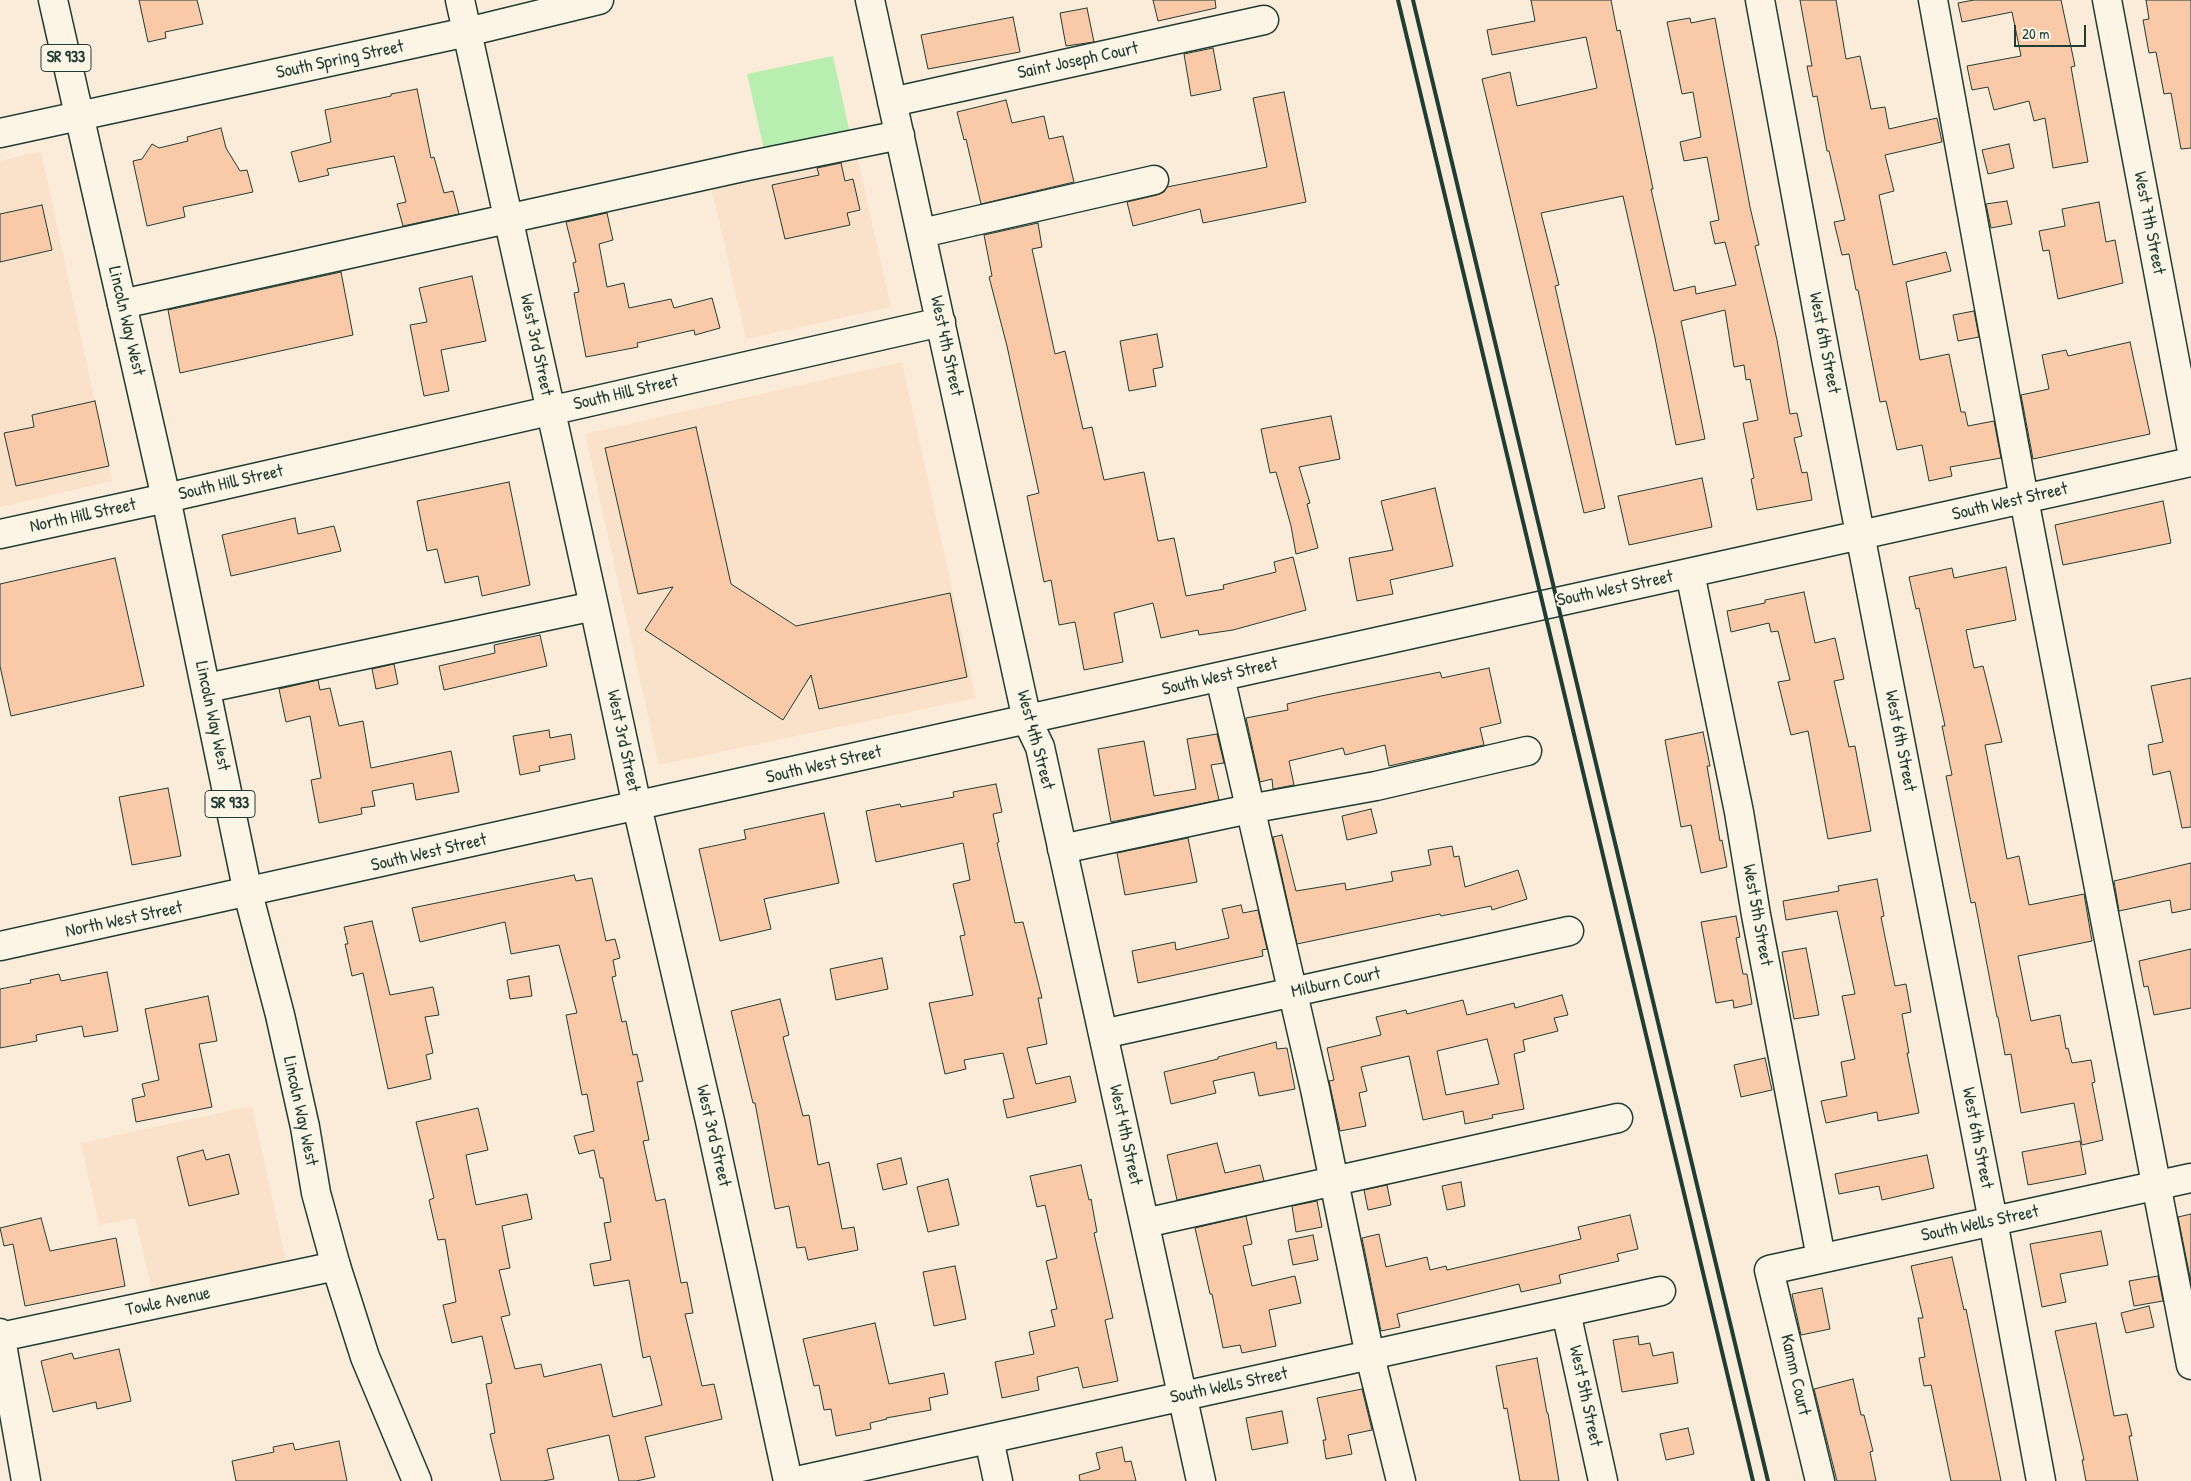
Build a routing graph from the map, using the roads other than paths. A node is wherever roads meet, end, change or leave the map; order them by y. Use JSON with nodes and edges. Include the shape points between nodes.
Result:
{"nodes":[{"id":1,"x":54,"y":0,"type":"edge"},
{"id":2,"x":460,"y":0,"type":"edge"},
{"id":3,"x":599,"y":0,"type":"edge"},
{"id":4,"x":870,"y":0,"type":"edge"},
{"id":5,"x":1760,"y":0,"type":"edge"},
{"id":6,"x":1933,"y":0,"type":"edge"},
{"id":7,"x":2107,"y":0,"type":"edge"},
{"id":8,"x":1264,"y":20,"type":"dead end"},
{"id":9,"x":467,"y":32,"type":"junction"},
{"id":10,"x":892,"y":102,"type":"junction"},
{"id":11,"x":79,"y":116,"type":"junction"},
{"id":12,"x":0,"y":133,"type":"edge"},
{"id":13,"x":900,"y":135,"type":"junction"},
{"id":14,"x":1154,"y":180,"type":"dead end"},
{"id":15,"x":508,"y":218,"type":"junction"},
{"id":16,"x":922,"y":233,"type":"junction"},
{"id":17,"x":122,"y":304,"type":"junction"},
{"id":18,"x":941,"y":322,"type":"junction"},
{"id":19,"x":551,"y":410,"type":"junction"},
{"id":20,"x":2191,"y":446,"type":"edge"},
{"id":21,"x":2191,"y":462,"type":"edge"},
{"id":22,"x":166,"y":498,"type":"junction"},
{"id":23,"x":2024,"y":499,"type":"junction"},
{"id":24,"x":0,"y":534,"type":"edge"},
{"id":25,"x":1860,"y":535,"type":"junction"},
{"id":26,"x":1690,"y":573,"type":"junction"},
{"id":27,"x":594,"y":606,"type":"junction"},
{"id":28,"x":1220,"y":677,"type":"junction"},
{"id":29,"x":206,"y":688,"type":"junction"},
{"id":30,"x":1027,"y":720,"type":"junction"},
{"id":31,"x":1527,"y":751,"type":"dead end"},
{"id":32,"x":636,"y":806,"type":"junction"},
{"id":33,"x":1249,"y":810,"type":"junction"},
{"id":34,"x":1062,"y":849,"type":"junction"},
{"id":35,"x":248,"y":893,"type":"junction"},
{"id":36,"x":1569,"y":931,"type":"dead end"},
{"id":37,"x":0,"y":946,"type":"edge"},
{"id":38,"x":1292,"y":993,"type":"junction"},
{"id":39,"x":1103,"y":1034,"type":"junction"},
{"id":40,"x":1618,"y":1118,"type":"dead end"},
{"id":41,"x":2191,"y":1178,"type":"edge"},
{"id":42,"x":1336,"y":1181,"type":"junction"},
{"id":43,"x":2157,"y":1186,"type":"junction"},
{"id":44,"x":1993,"y":1221,"type":"junction"},
{"id":45,"x":1145,"y":1223,"type":"junction"},
{"id":46,"x":1821,"y":1258,"type":"junction"},
{"id":47,"x":336,"y":1266,"type":"junction"},
{"id":48,"x":1769,"y":1270,"type":"joint"},
{"id":49,"x":1661,"y":1291,"type":"dead end"},
{"id":50,"x":1566,"y":1312,"type":"junction"},
{"id":51,"x":0,"y":1336,"type":"edge"},
{"id":52,"x":1370,"y":1356,"type":"junction"},
{"id":53,"x":2191,"y":1365,"type":"edge"},
{"id":54,"x":1182,"y":1395,"type":"junction"},
{"id":55,"x":989,"y":1439,"type":"junction"},
{"id":56,"x":26,"y":1481,"type":"edge"},
{"id":57,"x":417,"y":1481,"type":"edge"},
{"id":58,"x":788,"y":1481,"type":"edge"},
{"id":59,"x":797,"y":1481,"type":"edge"},
{"id":60,"x":998,"y":1481,"type":"edge"},
{"id":61,"x":1201,"y":1481,"type":"edge"},
{"id":62,"x":1401,"y":1481,"type":"edge"},
{"id":63,"x":1604,"y":1481,"type":"edge"},
{"id":64,"x":1820,"y":1481,"type":"edge"},
{"id":65,"x":2041,"y":1481,"type":"edge"}],
"edges":[{"from":1,"to":11,"type":"street","name":"Lincoln Way West","number":"SR 933"},
{"from":2,"to":9,"type":"street","name":"West 3rd Street"},
{"from":3,"to":9,"type":"street","name":"South Spring Street"},
{"from":4,"to":10,"type":"street","name":"West 4th Street"},
{"from":5,"to":25,"type":"street","name":"West 6th Street"},
{"from":6,"to":23,"type":"street"},
{"from":7,"to":20,"type":"street","name":"West 7th Street"},
{"from":8,"to":10,"type":"street","name":"Saint Joseph Court"},
{"from":9,"to":11,"type":"street","name":"South Spring Street"},
{"from":9,"to":15,"type":"street","name":"West 3rd Street"},
{"from":10,"to":13,"type":"street","name":"West 4th Street"},
{"from":11,"to":12,"type":"street","name":"South Spring Street"},
{"from":11,"to":17,"type":"street","name":"Lincoln Way West","number":"SR 933"},
{"from":13,"to":15,"type":"street"},
{"from":13,"to":16,"type":"street","name":"West 4th Street"},
{"from":14,"to":16,"type":"street"},
{"from":15,"to":17,"type":"street"},
{"from":15,"to":19,"type":"street","name":"West 3rd Street"},
{"from":16,"to":18,"type":"street","name":"West 4th Street"},
{"from":17,"to":22,"type":"street","name":"Lincoln Way West","number":"SR 933"},
{"from":18,"to":19,"type":"street","name":"South Hill Street"},
{"from":18,"to":30,"type":"street","name":"West 4th Street"},
{"from":19,"to":22,"type":"street","name":"South Hill Street"},
{"from":19,"to":27,"type":"street","name":"West 3rd Street"},
{"from":21,"to":23,"type":"street","name":"South West Street"},
{"from":22,"to":24,"type":"street","name":"North Hill Street"},
{"from":22,"to":29,"type":"street","name":"Lincoln Way West","number":"SR 933"},
{"from":23,"to":25,"type":"street","name":"South West Street"},
{"from":23,"to":43,"type":"street"},
{"from":25,"to":26,"type":"street","name":"South West Street"},
{"from":25,"to":44,"type":"street","name":"West 6th Street"},
{"from":26,"to":28,"type":"street","name":"South West Street"},
{"from":26,"to":46,"type":"street","name":"West 5th Street","via":[[1739,812]]},
{"from":27,"to":29,"type":"street"},
{"from":27,"to":32,"type":"street","name":"West 3rd Street"},
{"from":28,"to":30,"type":"street","name":"South West Street"},
{"from":28,"to":33,"type":"street"},
{"from":29,"to":35,"type":"street","name":"Lincoln Way West","number":"SR 933"},
{"from":30,"to":32,"type":"street","name":"South West Street"},
{"from":30,"to":34,"type":"street","name":"West 4th Street","via":[[1040,746]]},
{"from":31,"to":33,"type":"street","via":[[1376,786]]},
{"from":32,"to":35,"type":"street","name":"South West Street"},
{"from":32,"to":58,"type":"street","name":"West 3rd Street","via":[[712,1131]]},
{"from":33,"to":34,"type":"street"},
{"from":33,"to":38,"type":"street"},
{"from":34,"to":39,"type":"street","name":"West 4th Street"},
{"from":35,"to":37,"type":"street","name":"North West Street"},
{"from":35,"to":47,"type":"street","name":"Lincoln Way West","number":"SR 933","via":[[280,1014],[316,1192]]},
{"from":36,"to":38,"type":"street","name":"Milburn Court"},
{"from":38,"to":39,"type":"street","name":"Milburn Court"},
{"from":38,"to":42,"type":"street"},
{"from":39,"to":45,"type":"street","name":"West 4th Street"},
{"from":40,"to":42,"type":"street"},
{"from":41,"to":43,"type":"street","name":"South Wells Street"},
{"from":42,"to":45,"type":"street"},
{"from":42,"to":52,"type":"street"},
{"from":43,"to":44,"type":"street","name":"South Wells Street"},
{"from":43,"to":53,"type":"street"},
{"from":44,"to":46,"type":"street","name":"South Wells Street"},
{"from":44,"to":65,"type":"street","name":"West 6th Street"},
{"from":45,"to":54,"type":"street","name":"West 4th Street"},
{"from":46,"to":48,"type":"street","name":"South Wells Street"},
{"from":47,"to":51,"type":"street","name":"Towle Avenue"},
{"from":47,"to":57,"type":"street","name":"Lincoln Way West","number":"SR 933","via":[[365,1357]]},
{"from":48,"to":64,"type":"street","name":"Kamm Court"},
{"from":49,"to":50,"type":"street","name":"South Wells Street"},
{"from":50,"to":52,"type":"street","name":"South Wells Street"},
{"from":50,"to":63,"type":"street","name":"West 5th Street"},
{"from":51,"to":56,"type":"street"},
{"from":52,"to":54,"type":"street","name":"South Wells Street"},
{"from":52,"to":62,"type":"street"},
{"from":54,"to":55,"type":"street","name":"South Wells Street"},
{"from":54,"to":61,"type":"street","name":"West 4th Street"},
{"from":55,"to":59,"type":"street","name":"South Wells Street"},
{"from":55,"to":60,"type":"street"}]}
